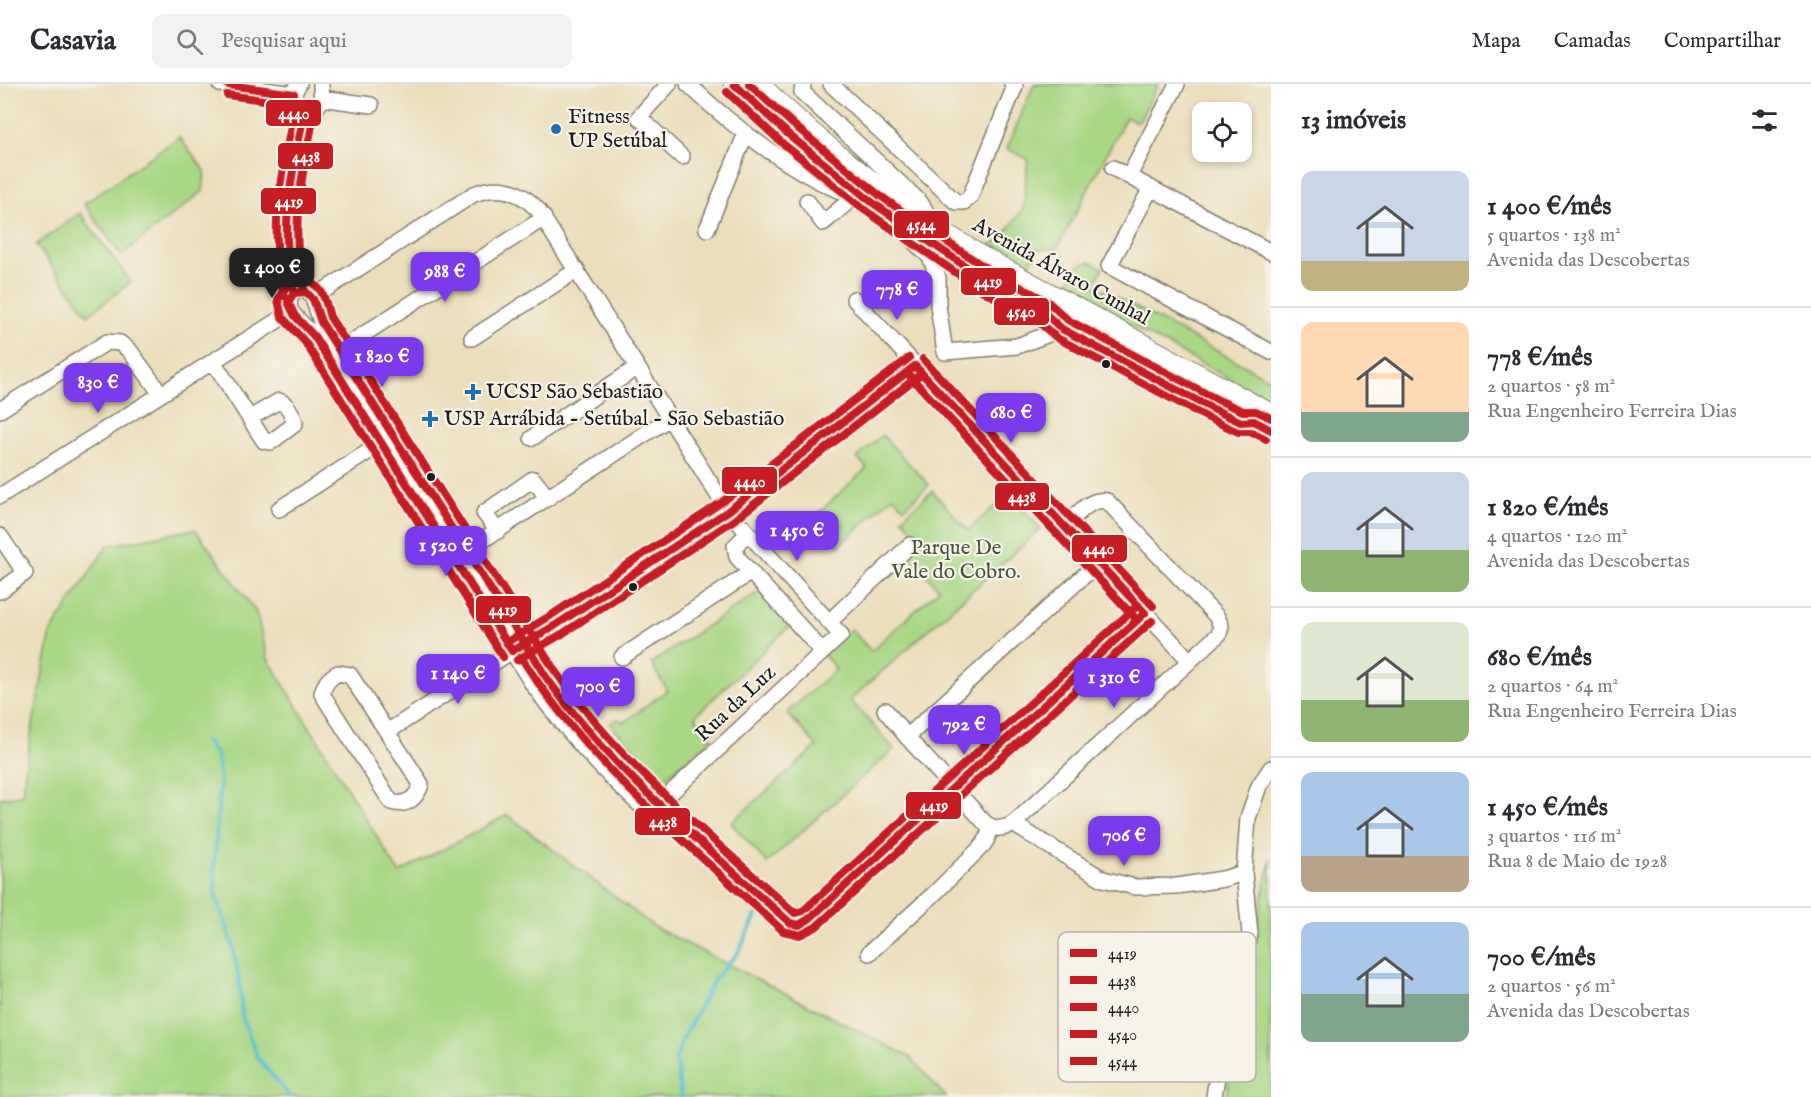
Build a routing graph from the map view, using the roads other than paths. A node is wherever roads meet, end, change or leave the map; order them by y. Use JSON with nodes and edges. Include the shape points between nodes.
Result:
{"nodes":[{"id":1,"x":226,"y":84,"type":"edge"},
{"id":2,"x":669,"y":84,"type":"edge"},
{"id":3,"x":688,"y":84,"type":"edge"},
{"id":4,"x":734,"y":84,"type":"edge"},
{"id":5,"x":759,"y":84,"type":"edge"},
{"id":6,"x":803,"y":84,"type":"edge"},
{"id":7,"x":831,"y":84,"type":"edge"},
{"id":8,"x":1012,"y":84,"type":"edge"},
{"id":9,"x":1177,"y":84,"type":"edge"},
{"id":10,"x":309,"y":88,"type":"edge"},
{"id":11,"x":371,"y":105,"type":"dead end"},
{"id":12,"x":746,"y":133,"type":"junction"},
{"id":13,"x":682,"y":157,"type":"dead end"},
{"id":14,"x":1113,"y":168,"type":"dead end"},
{"id":15,"x":1129,"y":176,"type":"junction"},
{"id":16,"x":1151,"y":188,"type":"junction"},
{"id":17,"x":864,"y":200,"type":"junction"},
{"id":18,"x":807,"y":201,"type":"dead end"},
{"id":19,"x":544,"y":218,"type":"junction"},
{"id":20,"x":707,"y":229,"type":"dead end"},
{"id":21,"x":938,"y":230,"type":"junction"},
{"id":22,"x":1271,"y":252,"type":"edge"},
{"id":23,"x":577,"y":270,"type":"junction"},
{"id":24,"x":294,"y":293,"type":"junction"},
{"id":25,"x":854,"y":299,"type":"dead end"},
{"id":26,"x":315,"y":300,"type":"junction"},
{"id":27,"x":1045,"y":302,"type":"junction"},
{"id":28,"x":292,"y":313,"type":"junction"},
{"id":29,"x":1062,"y":329,"type":"junction"},
{"id":30,"x":472,"y":338,"type":"dead end"},
{"id":31,"x":1271,"y":352,"type":"edge"},
{"id":32,"x":333,"y":354,"type":"junction"},
{"id":33,"x":213,"y":361,"type":"junction"},
{"id":34,"x":915,"y":366,"type":"junction"},
{"id":35,"x":636,"y":368,"type":"junction"},
{"id":36,"x":161,"y":394,"type":"junction"},
{"id":37,"x":0,"y":410,"type":"edge"},
{"id":38,"x":250,"y":418,"type":"dead end"},
{"id":39,"x":668,"y":419,"type":"junction"},
{"id":40,"x":1265,"y":422,"type":"edge"},
{"id":41,"x":532,"y":438,"type":"dead end"},
{"id":42,"x":382,"y":443,"type":"junction"},
{"id":43,"x":0,"y":496,"type":"edge"},
{"id":44,"x":548,"y":498,"type":"junction"},
{"id":45,"x":279,"y":509,"type":"dead end"},
{"id":46,"x":728,"y":511,"type":"junction"},
{"id":47,"x":1065,"y":526,"type":"junction"},
{"id":48,"x":498,"y":531,"type":"junction"},
{"id":49,"x":748,"y":533,"type":"junction"},
{"id":50,"x":0,"y":536,"type":"edge"},
{"id":51,"x":910,"y":545,"type":"dead end"},
{"id":52,"x":466,"y":551,"type":"junction"},
{"id":53,"x":1099,"y":562,"type":"junction"},
{"id":54,"x":751,"y":572,"type":"junction"},
{"id":55,"x":0,"y":591,"type":"edge"},
{"id":56,"x":1145,"y":613,"type":"junction"},
{"id":57,"x":829,"y":622,"type":"junction"},
{"id":58,"x":518,"y":647,"type":"junction"},
{"id":59,"x":823,"y":652,"type":"junction"},
{"id":60,"x":622,"y":657,"type":"dead end"},
{"id":61,"x":1190,"y":661,"type":"junction"},
{"id":62,"x":885,"y":710,"type":"dead end"},
{"id":63,"x":387,"y":732,"type":"junction"},
{"id":64,"x":907,"y":737,"type":"junction"},
{"id":65,"x":1271,"y":768,"type":"edge"},
{"id":66,"x":953,"y":788,"type":"junction"},
{"id":67,"x":659,"y":803,"type":"junction"},
{"id":68,"x":1013,"y":824,"type":"junction"},
{"id":69,"x":991,"y":827,"type":"junction"},
{"id":70,"x":1244,"y":873,"type":"junction"},
{"id":71,"x":1250,"y":932,"type":"edge"},
{"id":72,"x":869,"y":953,"type":"dead end"},
{"id":73,"x":1216,"y":1082,"type":"edge"},
{"id":74,"x":1214,"y":1097,"type":"edge"}],
"edges":[{"from":1,"to":10,"type":"street"},
{"from":2,"to":13,"type":"street","via":[[639,117]]},
{"from":3,"to":12,"type":"street"},
{"from":4,"to":17,"type":"main road","name":"Avenida Álvaro Cunhal"},
{"from":5,"to":21,"type":"main road","name":"Avenida Álvaro Cunhal","via":[[806,128]]},
{"from":6,"to":21,"type":"street","via":[[802,92],[920,202]]},
{"from":7,"to":8,"type":"street","via":[[956,202],[970,197],[1015,86]]},
{"from":9,"to":15,"type":"street"},
{"from":10,"to":11,"type":"street"},
{"from":10,"to":24,"type":"street","via":[[297,106],[305,110],[285,238]]},
{"from":12,"to":17,"type":"street","via":[[828,186]]},
{"from":12,"to":20,"type":"street"},
{"from":14,"to":15,"type":"street"},
{"from":15,"to":16,"type":"street"},
{"from":16,"to":22,"type":"street"},
{"from":16,"to":31,"type":"street","via":[[1109,266]]},
{"from":17,"to":18,"type":"street","via":[[823,223]]},
{"from":17,"to":27,"type":"main road","name":"Avenida Álvaro Cunhal","via":[[987,281]]},
{"from":17,"to":29,"type":"street","via":[[930,257],[938,278],[945,352],[1017,346]]},
{"from":19,"to":23,"type":"street"},
{"from":19,"to":26,"type":"street","via":[[522,195],[510,190],[484,190]]},
{"from":19,"to":32,"type":"street"},
{"from":21,"to":27,"type":"main road","name":"Avenida Álvaro Cunhal"},
{"from":23,"to":30,"type":"street"},
{"from":23,"to":35,"type":"street"},
{"from":24,"to":26,"type":"street","via":[[311,294]]},
{"from":24,"to":28,"type":"street","via":[[288,302]]},
{"from":25,"to":34,"type":"street"},
{"from":26,"to":28,"type":"street","via":[[314,312],[306,318]]},
{"from":26,"to":32,"type":"street"},
{"from":27,"to":29,"type":"street"},
{"from":27,"to":40,"type":"main road","name":"Avenida Álvaro Cunhal"},
{"from":28,"to":32,"type":"street"},
{"from":28,"to":33,"type":"street"},
{"from":29,"to":40,"type":"street","via":[[1241,422]]},
{"from":32,"to":42,"type":"street"},
{"from":32,"to":52,"type":"street"},
{"from":33,"to":36,"type":"street"},
{"from":33,"to":38,"type":"street"},
{"from":34,"to":46,"type":"street"},
{"from":34,"to":47,"type":"street"},
{"from":35,"to":39,"type":"street"},
{"from":35,"to":41,"type":"street"},
{"from":36,"to":37,"type":"street","via":[[130,351],[120,343],[107,342]]},
{"from":36,"to":43,"type":"street"},
{"from":39,"to":44,"type":"street"},
{"from":39,"to":46,"type":"street"},
{"from":42,"to":45,"type":"street"},
{"from":42,"to":58,"type":"street"},
{"from":44,"to":48,"type":"street"},
{"from":44,"to":48,"type":"street","via":[[533,479],[484,513]]},
{"from":46,"to":49,"type":"street"},
{"from":46,"to":58,"type":"street"},
{"from":47,"to":53,"type":"street"},
{"from":47,"to":61,"type":"street","via":[[1091,503],[1107,501],[1217,617],[1219,634]]},
{"from":48,"to":52,"type":"street"},
{"from":49,"to":54,"type":"street","via":[[735,546],[737,557]]},
{"from":49,"to":57,"type":"street"},
{"from":50,"to":55,"type":"street","via":[[25,573]]},
{"from":51,"to":57,"type":"street"},
{"from":52,"to":58,"type":"street"},
{"from":53,"to":56,"type":"street"},
{"from":53,"to":64,"type":"street"},
{"from":54,"to":59,"type":"street"},
{"from":54,"to":60,"type":"street"},
{"from":56,"to":61,"type":"street"},
{"from":56,"to":66,"type":"street"},
{"from":57,"to":59,"type":"street","name":"Rua da Luz","via":[[841,635]]},
{"from":58,"to":63,"type":"street"},
{"from":58,"to":67,"type":"street","via":[[592,737]]},
{"from":59,"to":67,"type":"street","name":"Rua da Luz"},
{"from":61,"to":68,"type":"street"},
{"from":62,"to":64,"type":"street"},
{"from":63,"to":63,"type":"street","via":[[421,784],[415,797],[401,804],[391,802],[322,694],[332,677],[338,673],[351,675]]},
{"from":64,"to":66,"type":"street"},
{"from":65,"to":70,"type":"street","via":[[1258,786],[1248,818]]},
{"from":66,"to":67,"type":"street","via":[[804,923],[795,925],[783,919]]},
{"from":66,"to":69,"type":"street"},
{"from":68,"to":69,"type":"street"},
{"from":68,"to":70,"type":"street","via":[[1103,879],[1135,886],[1176,885]]},
{"from":69,"to":72,"type":"street","via":[[983,845]]},
{"from":70,"to":71,"type":"street"},
{"from":73,"to":74,"type":"street"}]}
